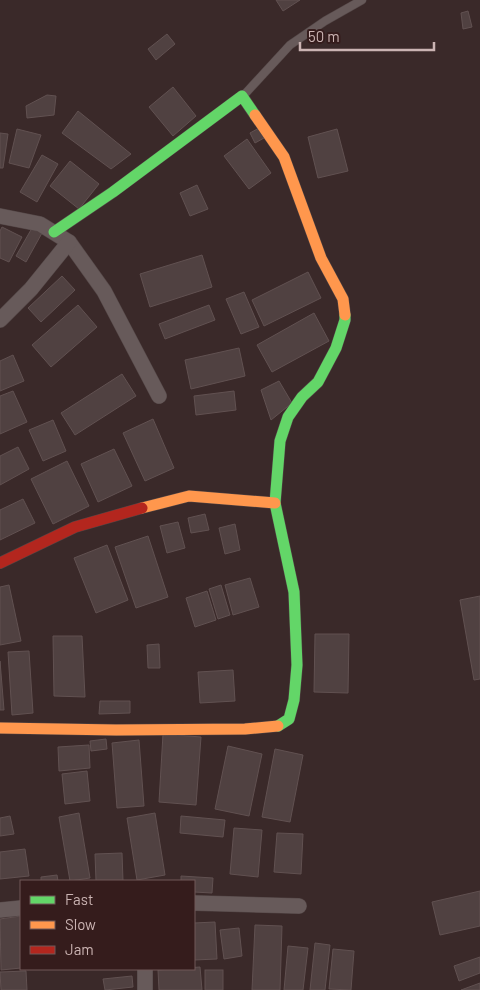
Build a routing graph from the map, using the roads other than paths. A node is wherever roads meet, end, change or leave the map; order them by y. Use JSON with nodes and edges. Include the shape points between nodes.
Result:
{"nodes":[{"id":1,"x":362,"y":0,"type":"edge"},
{"id":2,"x":242,"y":96,"type":"junction"},
{"id":3,"x":0,"y":216,"type":"edge"},
{"id":4,"x":54,"y":232,"type":"junction"},
{"id":5,"x":69,"y":242,"type":"junction"},
{"id":6,"x":0,"y":320,"type":"edge"},
{"id":7,"x":159,"y":396,"type":"dead end"},
{"id":8,"x":275,"y":503,"type":"junction"},
{"id":9,"x":0,"y":563,"type":"edge"},
{"id":10,"x":0,"y":728,"type":"edge"},
{"id":11,"x":195,"y":903,"type":"edge"},
{"id":12,"x":299,"y":906,"type":"dead end"},
{"id":13,"x":20,"y":908,"type":"edge"},
{"id":14,"x":0,"y":910,"type":"edge"},
{"id":15,"x":145,"y":970,"type":"edge"},
{"id":16,"x":145,"y":990,"type":"edge"}],
"edges":[{"from":1,"to":2,"type":"lane","via":[[290,45]]},
{"from":2,"to":4,"type":"street"},
{"from":2,"to":8,"type":"street","via":[[284,157],[321,258],[343,299],[346,320],[318,382],[288,417],[280,441]]},
{"from":3,"to":4,"type":"street","via":[[40,224]]},
{"from":4,"to":5,"type":"street"},
{"from":5,"to":6,"type":"street","via":[[31,289]]},
{"from":5,"to":7,"type":"street","via":[[104,291]]},
{"from":8,"to":9,"type":"street","via":[[189,496],[75,527]]},
{"from":8,"to":10,"type":"street","via":[[294,592],[297,665],[294,700],[288,719],[276,727],[245,729]]},
{"from":11,"to":12,"type":"street"},
{"from":13,"to":14,"type":"street"},
{"from":15,"to":16,"type":"street"}]}
